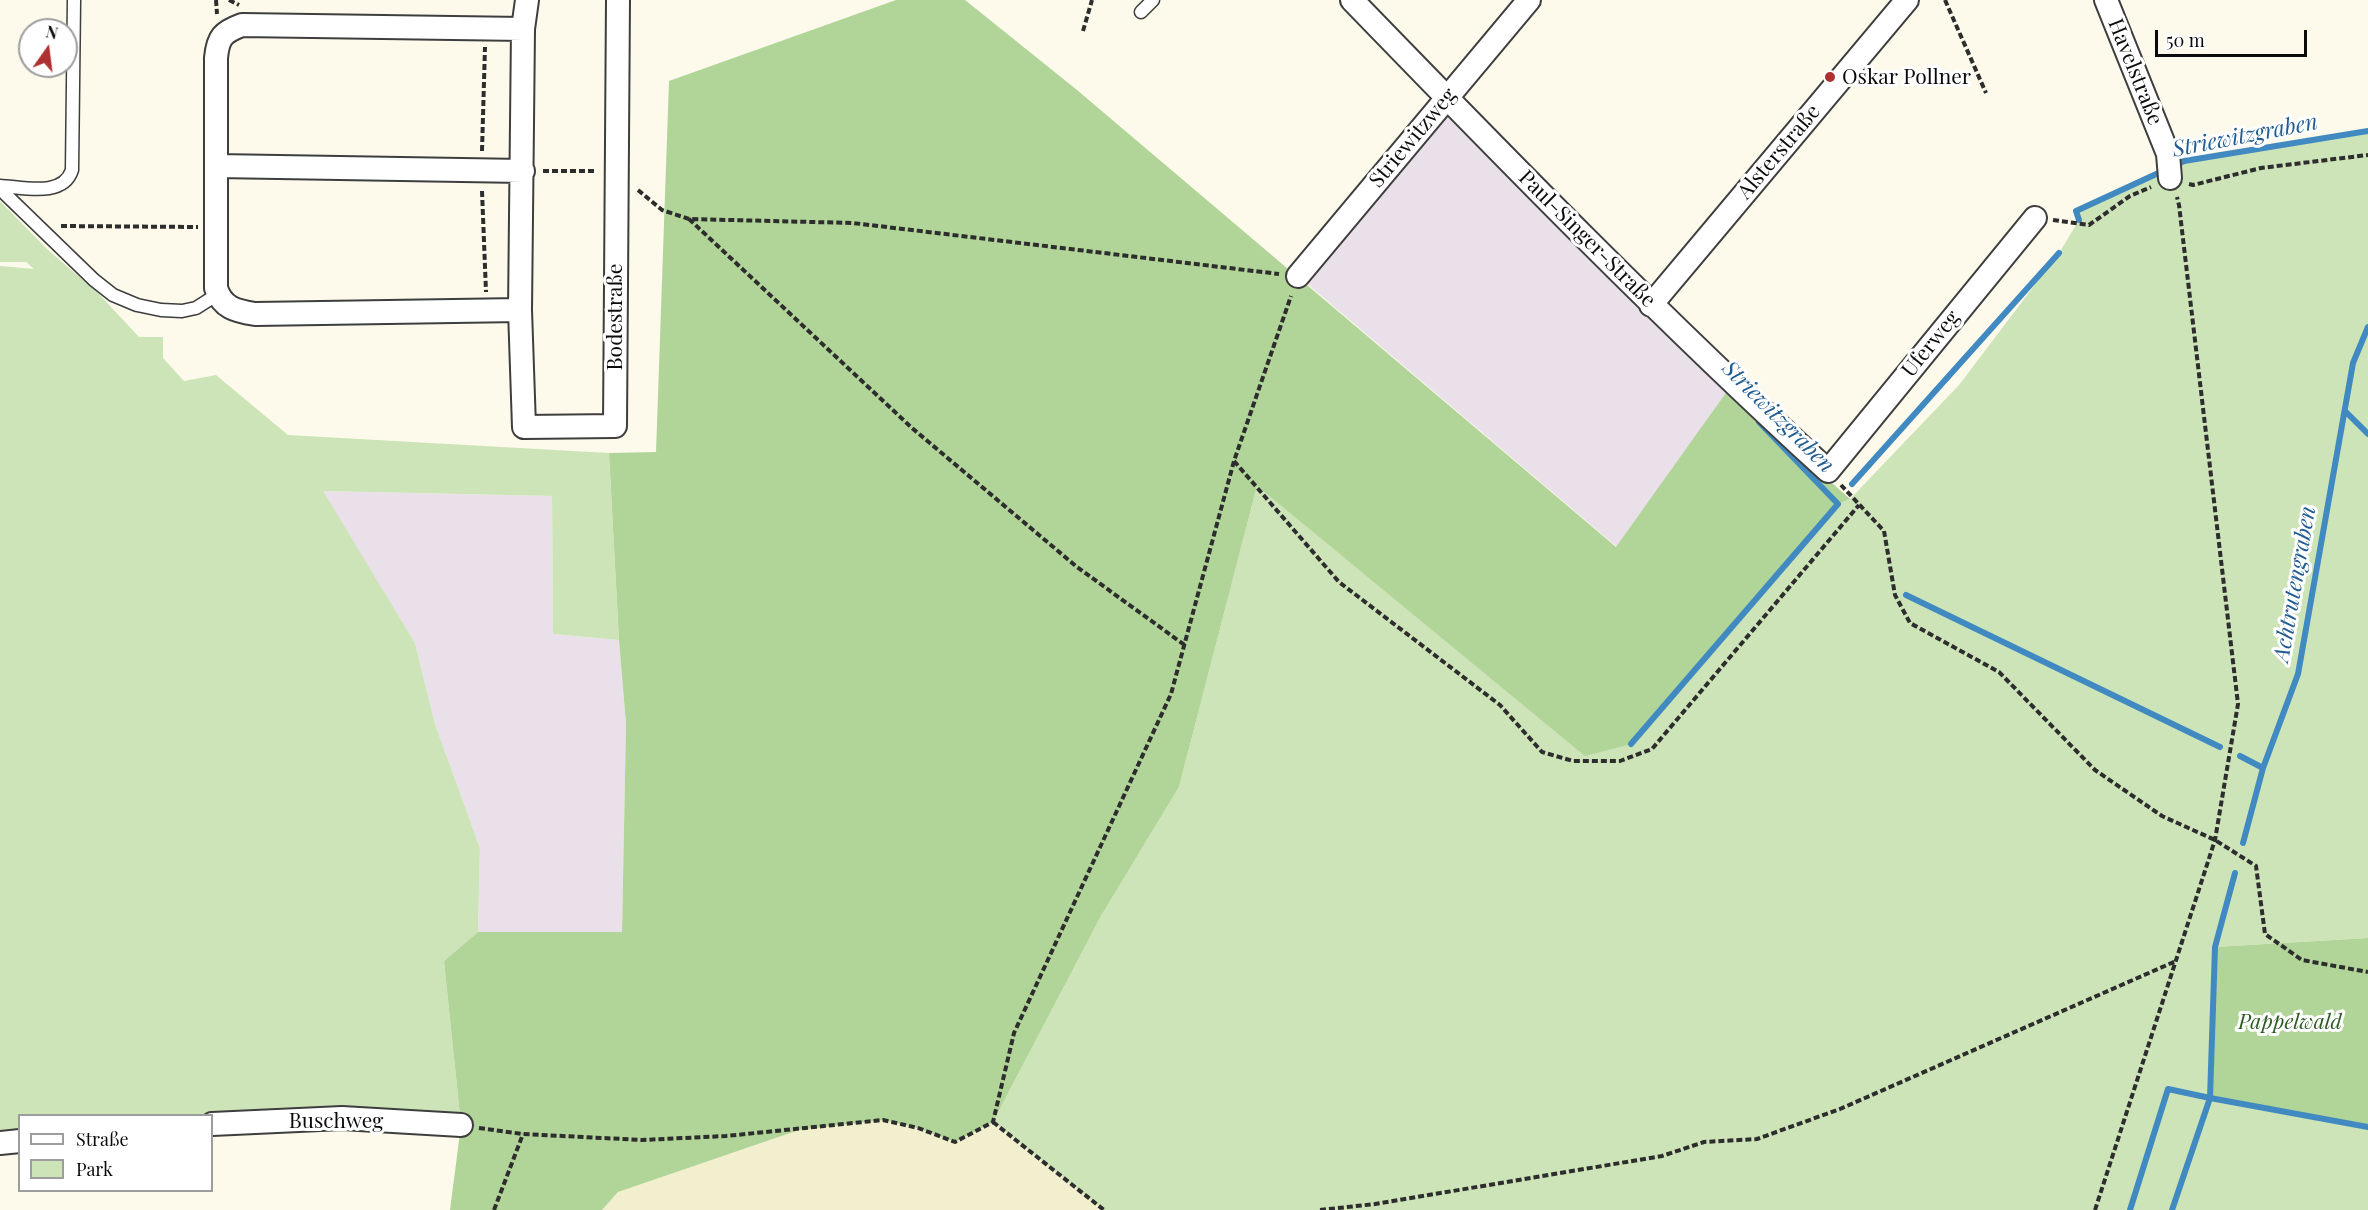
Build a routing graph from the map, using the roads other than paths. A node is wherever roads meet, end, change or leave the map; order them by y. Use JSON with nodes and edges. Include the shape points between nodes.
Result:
{"nodes":[{"id":1,"x":74,"y":0,"type":"edge"},
{"id":2,"x":527,"y":0,"type":"edge"},
{"id":3,"x":618,"y":0,"type":"edge"},
{"id":4,"x":1153,"y":0,"type":"edge"},
{"id":5,"x":1352,"y":0,"type":"edge"},
{"id":6,"x":1529,"y":0,"type":"edge"},
{"id":7,"x":1907,"y":0,"type":"edge"},
{"id":8,"x":2106,"y":0,"type":"edge"},
{"id":9,"x":1141,"y":12,"type":"dead end"},
{"id":10,"x":523,"y":28,"type":"junction"},
{"id":11,"x":1447,"y":98,"type":"junction"},
{"id":12,"x":217,"y":166,"type":"junction"},
{"id":13,"x":523,"y":171,"type":"junction"},
{"id":14,"x":2170,"y":178,"type":"road end"},
{"id":15,"x":0,"y":188,"type":"edge"},
{"id":16,"x":2035,"y":218,"type":"road end"},
{"id":17,"x":1298,"y":276,"type":"road end"},
{"id":18,"x":218,"y":294,"type":"junction"},
{"id":19,"x":1652,"y":305,"type":"junction"},
{"id":20,"x":520,"y":310,"type":"junction"},
{"id":21,"x":1828,"y":471,"type":"joint"},
{"id":22,"x":213,"y":1124,"type":"edge"},
{"id":23,"x":461,"y":1125,"type":"road end"},
{"id":24,"x":18,"y":1141,"type":"edge"},
{"id":25,"x":0,"y":1143,"type":"edge"}],
"edges":[{"from":1,"to":15,"type":"lane","via":[[72,170],[66,182],[50,189]]},
{"from":2,"to":10,"type":"street","name":"Bodestraße"},
{"from":3,"to":20,"type":"street","name":"Bodestraße","via":[[615,426],[524,427]]},
{"from":4,"to":9,"type":"lane"},
{"from":5,"to":11,"type":"street","name":"Paul-Singer-Straße"},
{"from":6,"to":11,"type":"street","name":"Striewitzweg"},
{"from":7,"to":19,"type":"street","name":"Alsterstraße"},
{"from":8,"to":14,"type":"street","name":"Havelstraße","via":[[2168,154]]},
{"from":10,"to":12,"type":"street","via":[[242,25],[226,31],[217,45],[216,58]]},
{"from":10,"to":13,"type":"street","name":"Bodestraße"},
{"from":11,"to":17,"type":"street","name":"Striewitzweg"},
{"from":11,"to":19,"type":"street","name":"Paul-Singer-Straße"},
{"from":12,"to":13,"type":"street"},
{"from":12,"to":18,"type":"street"},
{"from":13,"to":20,"type":"street","name":"Bodestraße"},
{"from":15,"to":18,"type":"lane","via":[[113,295],[137,305],[182,311],[196,308]]},
{"from":16,"to":21,"type":"street","name":"Uferweg"},
{"from":18,"to":20,"type":"street","via":[[226,307],[255,315]]},
{"from":19,"to":21,"type":"street","name":"Paul-Singer-Straße"},
{"from":22,"to":23,"type":"street","name":"Buschweg","via":[[342,1118]]},
{"from":24,"to":25,"type":"street"}]}
